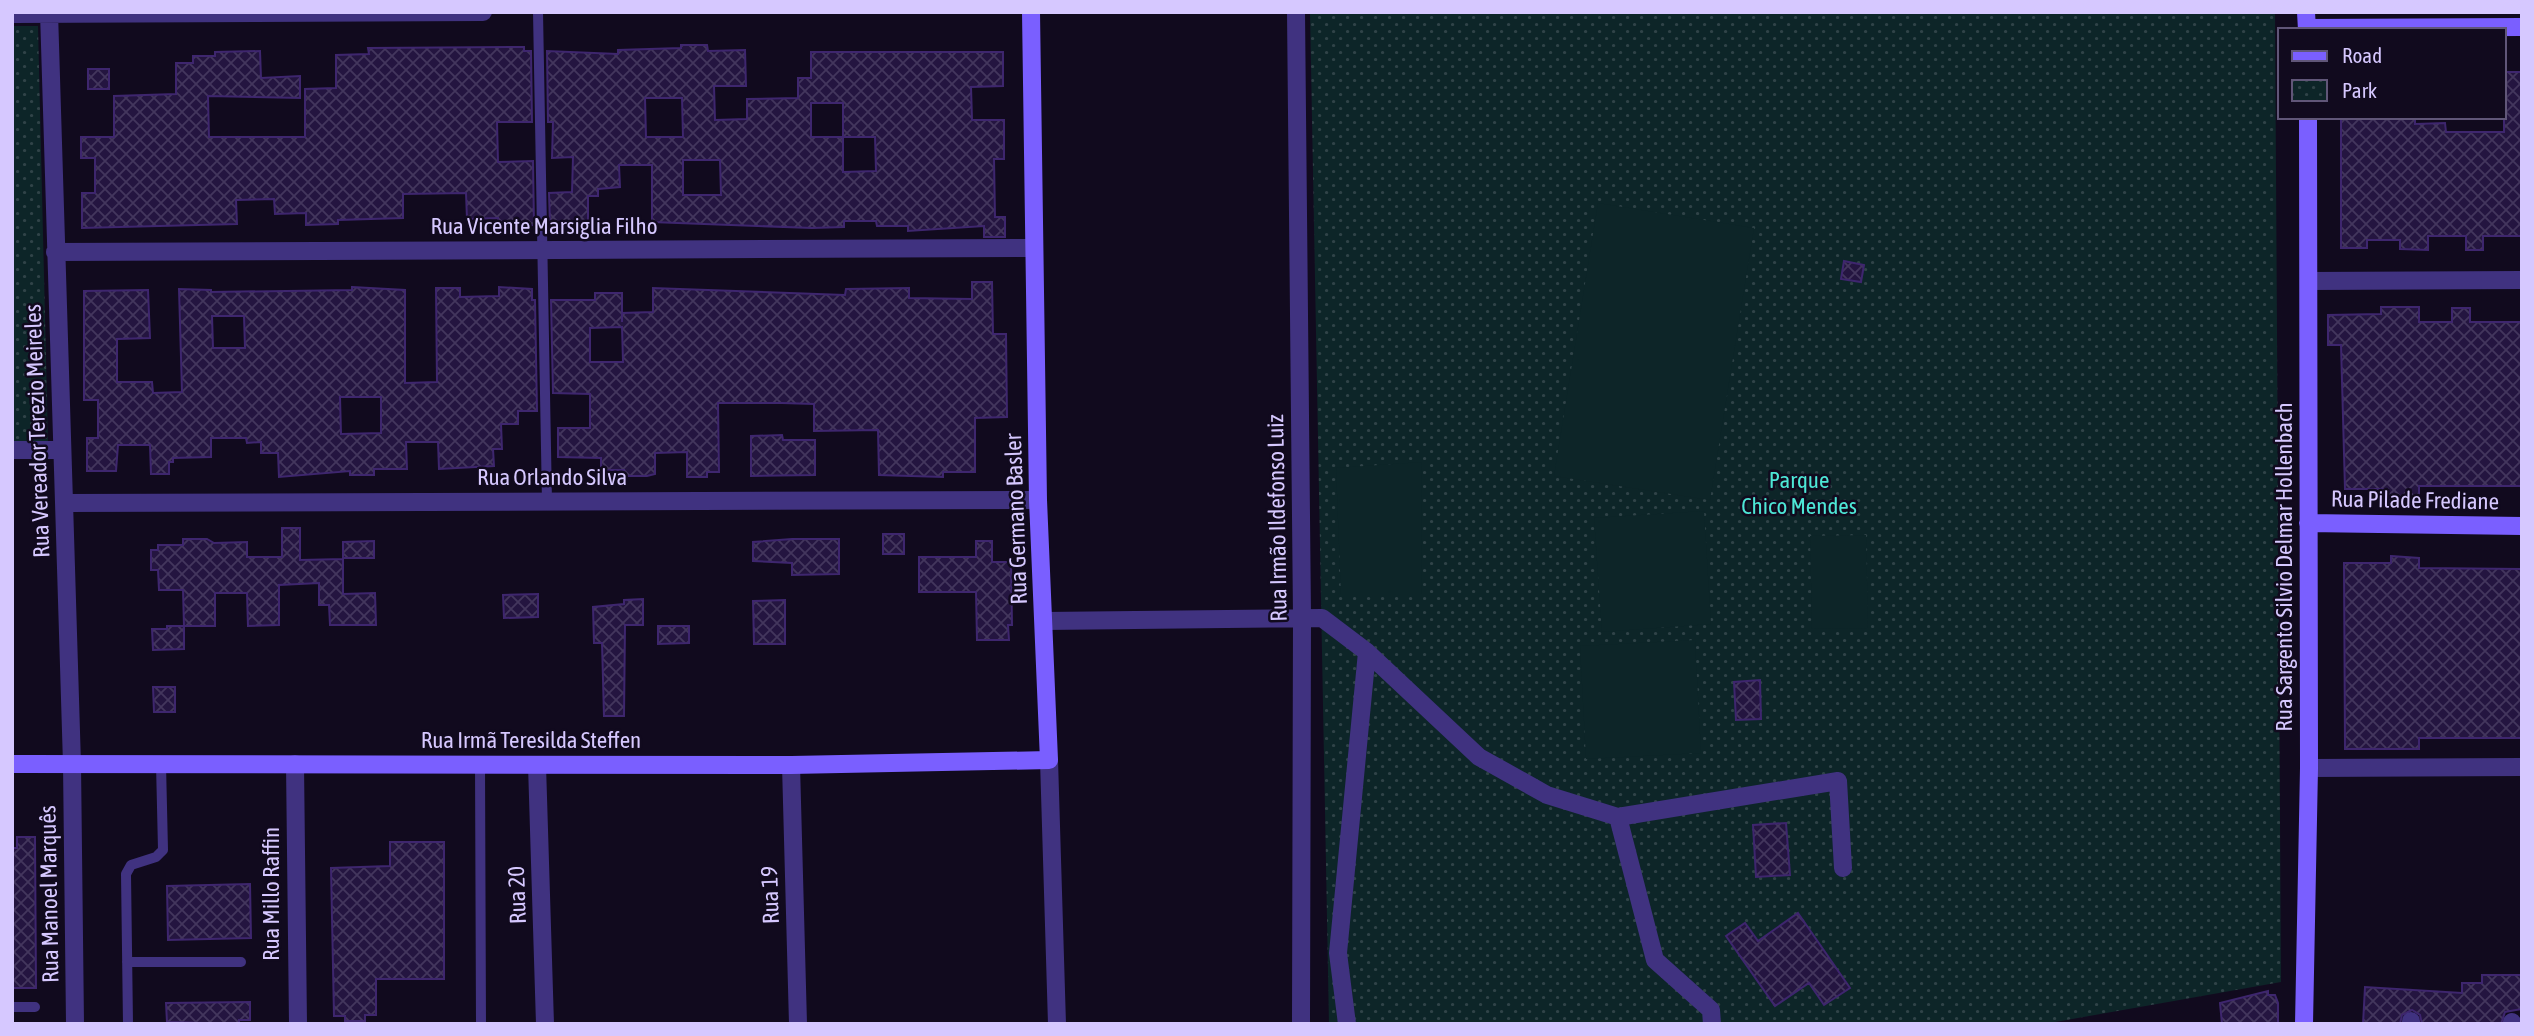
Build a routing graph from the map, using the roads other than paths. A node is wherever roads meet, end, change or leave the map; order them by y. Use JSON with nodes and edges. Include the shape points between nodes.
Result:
{"nodes":[{"id":1,"x":483,"y":12,"type":"edge"},
{"id":2,"x":538,"y":12,"type":"edge"},
{"id":3,"x":1031,"y":12,"type":"edge"},
{"id":4,"x":1296,"y":12,"type":"edge"},
{"id":5,"x":49,"y":13,"type":"edge"},
{"id":6,"x":294,"y":13,"type":"edge"},
{"id":7,"x":419,"y":13,"type":"edge"},
{"id":8,"x":12,"y":14,"type":"edge"},
{"id":9,"x":2307,"y":23,"type":"edge"},
{"id":10,"x":2522,"y":27,"type":"edge"},
{"id":11,"x":2308,"y":119,"type":"edge"},
{"id":12,"x":1033,"y":248,"type":"junction"},
{"id":13,"x":540,"y":250,"type":"junction"},
{"id":14,"x":55,"y":252,"type":"junction"},
{"id":15,"x":2522,"y":280,"type":"edge"},
{"id":16,"x":2309,"y":281,"type":"junction"},
{"id":17,"x":12,"y":450,"type":"edge"},
{"id":18,"x":61,"y":450,"type":"junction"},
{"id":19,"x":1038,"y":500,"type":"junction"},
{"id":20,"x":547,"y":502,"type":"junction"},
{"id":21,"x":65,"y":503,"type":"junction"},
{"id":22,"x":2308,"y":523,"type":"junction"},
{"id":23,"x":2522,"y":526,"type":"edge"},
{"id":24,"x":1302,"y":618,"type":"junction"},
{"id":25,"x":1044,"y":621,"type":"junction"},
{"id":26,"x":1367,"y":652,"type":"junction"},
{"id":27,"x":1049,"y":760,"type":"junction"},
{"id":28,"x":12,"y":764,"type":"edge"},
{"id":29,"x":72,"y":764,"type":"junction"},
{"id":30,"x":161,"y":764,"type":"junction"},
{"id":31,"x":295,"y":764,"type":"junction"},
{"id":32,"x":480,"y":764,"type":"junction"},
{"id":33,"x":537,"y":765,"type":"junction"},
{"id":34,"x":790,"y":765,"type":"junction"},
{"id":35,"x":2522,"y":767,"type":"edge"},
{"id":36,"x":2309,"y":768,"type":"junction"},
{"id":37,"x":1618,"y":817,"type":"junction"},
{"id":38,"x":1843,"y":868,"type":"dead end"},
{"id":39,"x":127,"y":962,"type":"junction"},
{"id":40,"x":242,"y":962,"type":"dead end"},
{"id":41,"x":12,"y":1007,"type":"edge"},
{"id":42,"x":35,"y":1007,"type":"dead end"},
{"id":43,"x":2304,"y":1020,"type":"edge"},
{"id":44,"x":75,"y":1024,"type":"edge"},
{"id":45,"x":128,"y":1024,"type":"edge"},
{"id":46,"x":298,"y":1024,"type":"edge"},
{"id":47,"x":481,"y":1024,"type":"edge"},
{"id":48,"x":545,"y":1024,"type":"edge"},
{"id":49,"x":798,"y":1024,"type":"edge"},
{"id":50,"x":1057,"y":1024,"type":"edge"},
{"id":51,"x":1301,"y":1024,"type":"edge"},
{"id":52,"x":1347,"y":1024,"type":"edge"},
{"id":53,"x":1712,"y":1024,"type":"edge"}],
"edges":[{"from":1,"to":7,"type":"street"},
{"from":2,"to":13,"type":"lane"},
{"from":3,"to":12,"type":"street","name":"Rua Germano Basler"},
{"from":4,"to":24,"type":"street","name":"Rua Irmão Ildefonso Luiz"},
{"from":5,"to":6,"type":"street"},
{"from":5,"to":8,"type":"street"},
{"from":5,"to":14,"type":"street","name":"Rua Vereador Terezio Meireles"},
{"from":6,"to":7,"type":"street"},
{"from":9,"to":10,"type":"street"},
{"from":11,"to":16,"type":"street","name":"Rua Sargento Silvio Delmar Hollenbach"},
{"from":12,"to":13,"type":"street","name":"Rua Vicente Marsiglia Filho"},
{"from":12,"to":19,"type":"street","name":"Rua Germano Basler"},
{"from":13,"to":14,"type":"street","name":"Rua Vicente Marsiglia Filho"},
{"from":13,"to":20,"type":"lane"},
{"from":14,"to":18,"type":"street","name":"Rua Vereador Terezio Meireles"},
{"from":15,"to":16,"type":"street"},
{"from":16,"to":22,"type":"street","name":"Rua Sargento Silvio Delmar Hollenbach"},
{"from":17,"to":18,"type":"street"},
{"from":18,"to":21,"type":"street","name":"Rua Vereador Terezio Meireles"},
{"from":19,"to":20,"type":"street","name":"Rua Orlando Silva"},
{"from":19,"to":25,"type":"street","name":"Rua Germano Basler"},
{"from":20,"to":21,"type":"street","name":"Rua Orlando Silva"},
{"from":21,"to":29,"type":"street","name":"Rua Vereador Terezio Meireles"},
{"from":22,"to":23,"type":"street","name":"Rua Pilade Frediane"},
{"from":22,"to":36,"type":"street","name":"Rua Sargento Silvio Delmar Hollenbach"},
{"from":24,"to":25,"type":"street"},
{"from":24,"to":26,"type":"street","via":[[1322,618]]},
{"from":24,"to":51,"type":"street","name":"Rua Irmão Ildefonso Luiz"},
{"from":25,"to":27,"type":"street","name":"Rua Germano Basler"},
{"from":26,"to":37,"type":"street","via":[[1479,757],[1547,795]]},
{"from":26,"to":52,"type":"street","via":[[1338,953]]},
{"from":27,"to":34,"type":"street","name":"Rua Irmã Teresilda Steffen"},
{"from":27,"to":50,"type":"street","name":"Rua Germano Basler"},
{"from":28,"to":29,"type":"street","name":"Rua Irmã Teresilda Steffen"},
{"from":29,"to":30,"type":"street","name":"Rua Irmã Teresilda Steffen"},
{"from":29,"to":44,"type":"street","name":"Rua Manoel Marquês"},
{"from":30,"to":31,"type":"street","name":"Rua Irmã Teresilda Steffen"},
{"from":30,"to":39,"type":"lane","via":[[163,850],[127,868]]},
{"from":31,"to":32,"type":"street","name":"Rua Irmã Teresilda Steffen"},
{"from":31,"to":46,"type":"street","name":"Rua Millo Raffin"},
{"from":32,"to":33,"type":"street","name":"Rua Irmã Teresilda Steffen"},
{"from":32,"to":47,"type":"lane"},
{"from":33,"to":34,"type":"street","name":"Rua Irmã Teresilda Steffen"},
{"from":33,"to":48,"type":"street","name":"Rua 20"},
{"from":34,"to":49,"type":"street","name":"Rua 19"},
{"from":35,"to":36,"type":"street"},
{"from":36,"to":43,"type":"street","name":"Rua Sargento Silvio Delmar Hollenbach"},
{"from":37,"to":38,"type":"street","via":[[1838,781]]},
{"from":37,"to":53,"type":"street","via":[[1650,948],[1664,970],[1711,1010]]},
{"from":39,"to":40,"type":"lane"},
{"from":39,"to":45,"type":"lane"},
{"from":41,"to":42,"type":"lane"}]}
